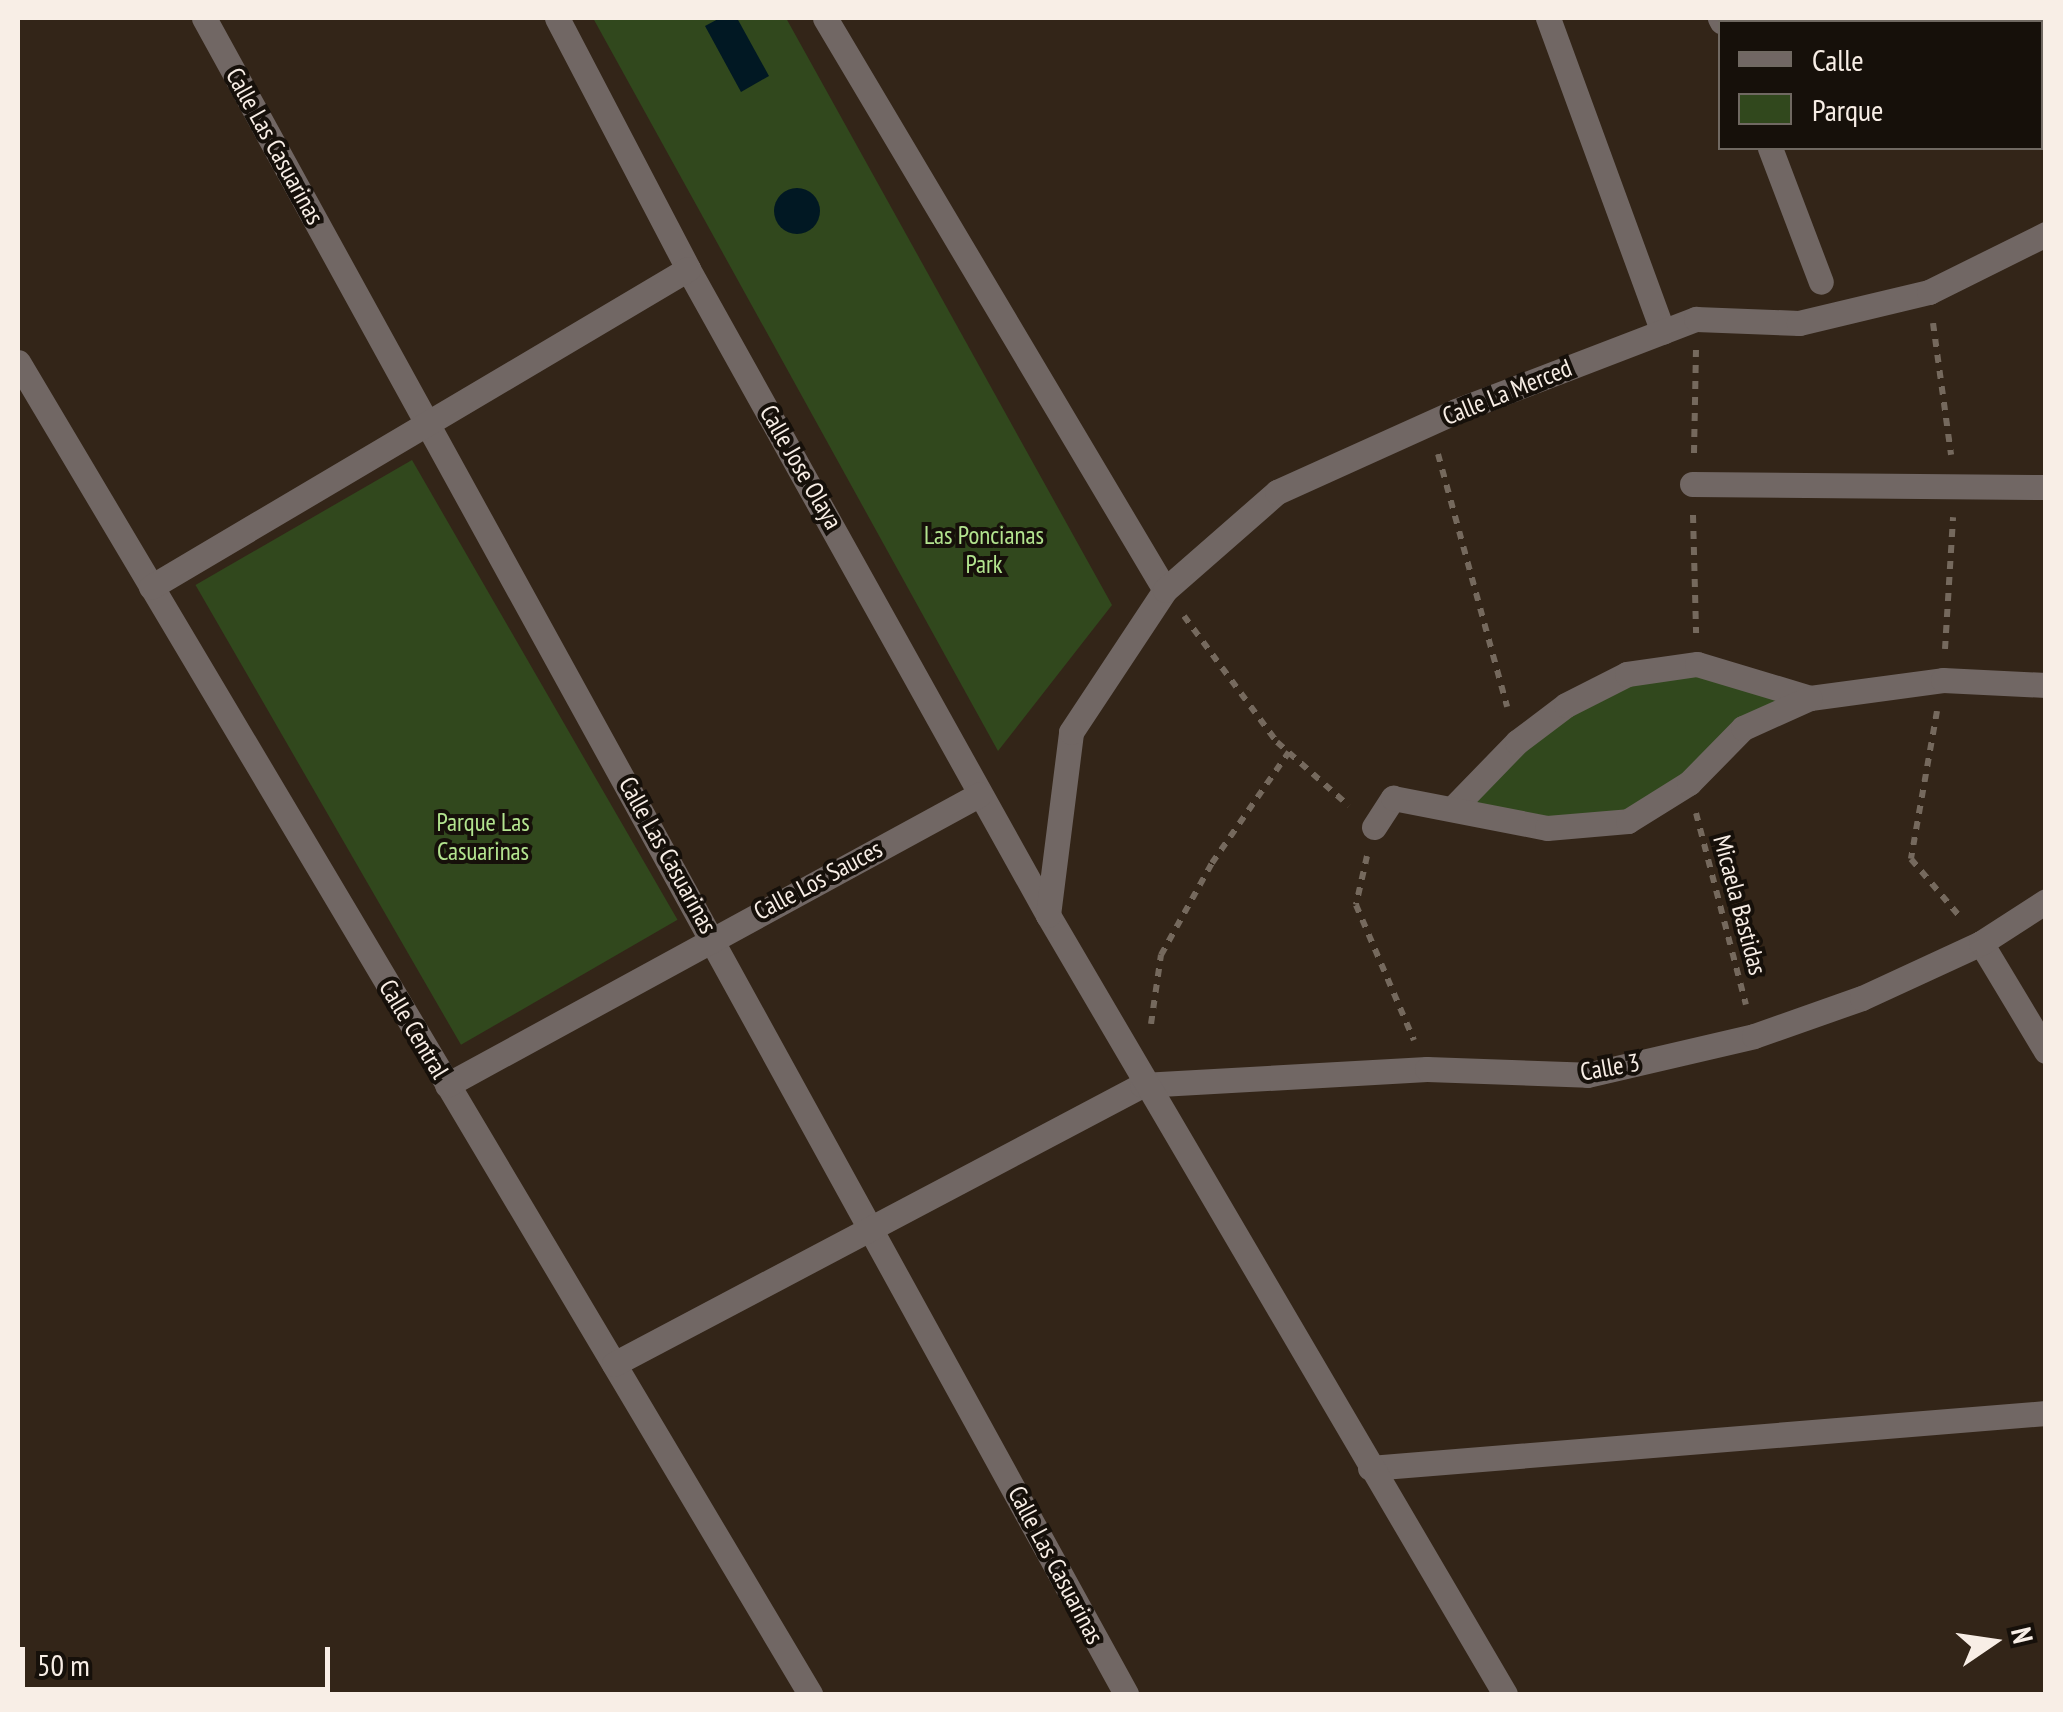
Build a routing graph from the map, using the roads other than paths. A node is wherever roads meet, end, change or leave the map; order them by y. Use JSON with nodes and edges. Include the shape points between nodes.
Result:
{"nodes":[{"id":1,"x":204,"y":18,"type":"edge"},
{"id":2,"x":557,"y":18,"type":"edge"},
{"id":3,"x":825,"y":18,"type":"edge"},
{"id":4,"x":1548,"y":18,"type":"edge"},
{"id":5,"x":1771,"y":150,"type":"edge"},
{"id":6,"x":2046,"y":234,"type":"edge"},
{"id":7,"x":688,"y":269,"type":"junction"},
{"id":8,"x":1821,"y":282,"type":"dead end"},
{"id":9,"x":1663,"y":332,"type":"junction"},
{"id":10,"x":18,"y":362,"type":"edge"},
{"id":11,"x":429,"y":425,"type":"junction"},
{"id":12,"x":1692,"y":484,"type":"dead end"},
{"id":13,"x":2046,"y":487,"type":"edge"},
{"id":14,"x":152,"y":588,"type":"junction"},
{"id":15,"x":1165,"y":590,"type":"junction"},
{"id":16,"x":2046,"y":685,"type":"edge"},
{"id":17,"x":1810,"y":698,"type":"junction"},
{"id":18,"x":980,"y":794,"type":"junction"},
{"id":19,"x":1454,"y":807,"type":"junction"},
{"id":20,"x":1374,"y":827,"type":"road end"},
{"id":21,"x":2046,"y":901,"type":"edge"},
{"id":22,"x":1048,"y":915,"type":"junction"},
{"id":23,"x":712,"y":936,"type":"junction"},
{"id":24,"x":1981,"y":943,"type":"junction"},
{"id":25,"x":2046,"y":1051,"type":"edge"},
{"id":26,"x":447,"y":1085,"type":"junction"},
{"id":27,"x":1142,"y":1085,"type":"junction"},
{"id":28,"x":874,"y":1228,"type":"junction"},
{"id":29,"x":614,"y":1364,"type":"junction"},
{"id":30,"x":2046,"y":1414,"type":"edge"},
{"id":31,"x":1370,"y":1468,"type":"junction"},
{"id":32,"x":810,"y":1694,"type":"edge"},
{"id":33,"x":1126,"y":1694,"type":"edge"},
{"id":34,"x":1505,"y":1694,"type":"edge"}],
"edges":[{"from":1,"to":11,"type":"street","name":"Calle Las Casuarinas"},
{"from":2,"to":7,"type":"street","name":"Calle Jose Olaya"},
{"from":3,"to":15,"type":"street"},
{"from":4,"to":9,"type":"street"},
{"from":5,"to":8,"type":"street"},
{"from":6,"to":9,"type":"street","name":"Calle La Merced","via":[[1929,292],[1799,323],[1696,319]]},
{"from":7,"to":11,"type":"street"},
{"from":7,"to":18,"type":"street","name":"Calle Jose Olaya"},
{"from":9,"to":15,"type":"street","name":"Calle La Merced","via":[[1431,422],[1276,492]]},
{"from":10,"to":14,"type":"street","name":"Calle Central"},
{"from":11,"to":14,"type":"street"},
{"from":11,"to":23,"type":"street","name":"Calle Las Casuarinas"},
{"from":12,"to":13,"type":"street"},
{"from":14,"to":26,"type":"street","name":"Calle Central"},
{"from":15,"to":22,"type":"street","name":"Calle La Merced","via":[[1071,732]]},
{"from":16,"to":17,"type":"street","via":[[1943,680]]},
{"from":17,"to":19,"type":"street","via":[[1743,728],[1689,783],[1628,821],[1547,828]]},
{"from":17,"to":19,"type":"street","via":[[1697,664],[1627,674],[1566,705],[1517,742]]},
{"from":18,"to":22,"type":"street","name":"Calle Jose Olaya"},
{"from":18,"to":23,"type":"street","name":"Calle Los Sauces"},
{"from":19,"to":20,"type":"street","via":[[1393,798]]},
{"from":21,"to":24,"type":"street","name":"Calle 3"},
{"from":22,"to":27,"type":"street","name":"Calle Jose Olaya"},
{"from":23,"to":26,"type":"street","name":"Calle Los Sauces"},
{"from":23,"to":28,"type":"street","name":"Calle Las Casuarinas"},
{"from":24,"to":25,"type":"street"},
{"from":24,"to":27,"type":"street","name":"Calle 3","via":[[1862,998],[1754,1036],[1587,1075],[1427,1069]]},
{"from":26,"to":29,"type":"street","name":"Calle Central"},
{"from":27,"to":28,"type":"street"},
{"from":27,"to":31,"type":"street","name":"Calle Jose Olaya"},
{"from":28,"to":29,"type":"street"},
{"from":28,"to":33,"type":"street","name":"Calle Las Casuarinas"},
{"from":29,"to":32,"type":"street","name":"Calle Central"},
{"from":30,"to":31,"type":"street"},
{"from":31,"to":34,"type":"street","name":"Calle Jose Olaya"}]}
